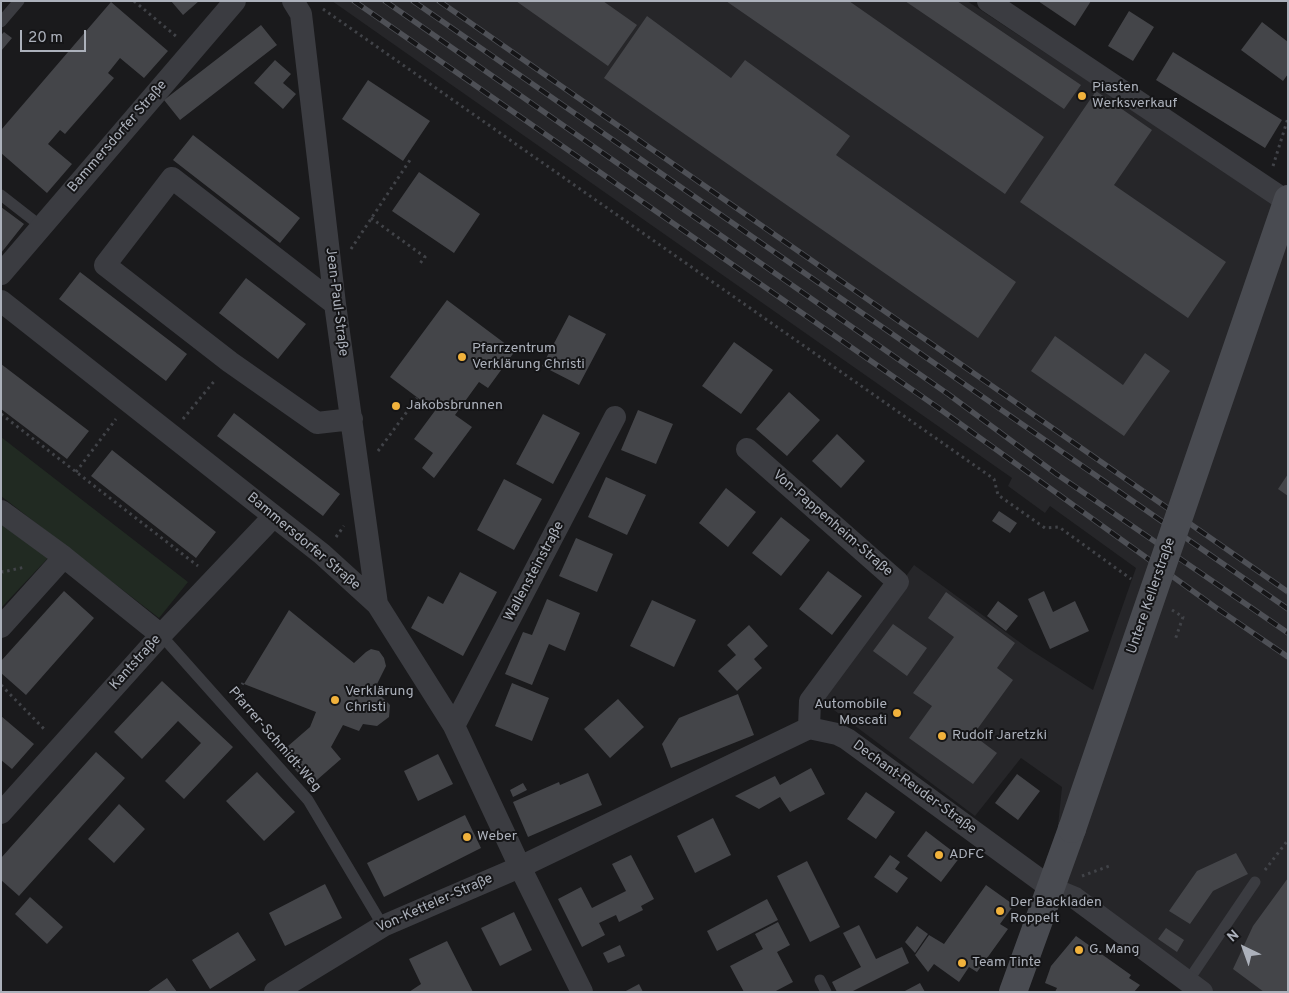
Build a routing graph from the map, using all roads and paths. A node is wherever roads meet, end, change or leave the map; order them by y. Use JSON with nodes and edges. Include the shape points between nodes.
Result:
{"nodes":[{"id":1,"x":19,"y":1,"type":"edge"},
{"id":2,"x":134,"y":1,"type":"edge"},
{"id":3,"x":235,"y":1,"type":"edge"},
{"id":4,"x":293,"y":1,"type":"edge"},
{"id":5,"x":988,"y":1,"type":"edge"},
{"id":6,"x":323,"y":9,"type":"dead end"},
{"id":7,"x":1,"y":22,"type":"edge"},
{"id":8,"x":192,"y":51,"type":"junction"},
{"id":9,"x":1288,"y":118,"type":"edge"},
{"id":10,"x":410,"y":160,"type":"dead end"},
{"id":11,"x":1,"y":195,"type":"edge"},
{"id":12,"x":1281,"y":196,"type":"edge"},
{"id":13,"x":371,"y":218,"type":"junction"},
{"id":14,"x":42,"y":227,"type":"junction"},
{"id":15,"x":418,"y":266,"type":"dead end"},
{"id":16,"x":1,"y":274,"type":"edge"},
{"id":17,"x":332,"y":277,"type":"junction"},
{"id":18,"x":1,"y":301,"type":"edge"},
{"id":19,"x":335,"y":304,"type":"junction"},
{"id":20,"x":230,"y":362,"type":"junction"},
{"id":21,"x":417,"y":398,"type":"dead end"},
{"id":22,"x":129,"y":402,"type":"junction"},
{"id":23,"x":188,"y":412,"type":"dead end"},
{"id":24,"x":1,"y":414,"type":"edge"},
{"id":25,"x":616,"y":417,"type":"dead end"},
{"id":26,"x":352,"y":419,"type":"junction"},
{"id":27,"x":747,"y":449,"type":"dead end"},
{"id":28,"x":76,"y":472,"type":"junction"},
{"id":29,"x":360,"y":476,"type":"junction"},
{"id":30,"x":1,"y":511,"type":"edge"},
{"id":31,"x":274,"y":516,"type":"junction"},
{"id":32,"x":64,"y":557,"type":"junction"},
{"id":33,"x":215,"y":578,"type":"junction"},
{"id":34,"x":1137,"y":584,"type":"dead end"},
{"id":35,"x":377,"y":604,"type":"junction"},
{"id":36,"x":1168,"y":606,"type":"dead end"},
{"id":37,"x":1,"y":626,"type":"edge"},
{"id":38,"x":161,"y":635,"type":"junction"},
{"id":39,"x":1175,"y":640,"type":"dead end"},
{"id":40,"x":1,"y":685,"type":"edge"},
{"id":41,"x":454,"y":726,"type":"junction"},
{"id":42,"x":808,"y":728,"type":"junction"},
{"id":43,"x":62,"y":747,"type":"junction"},
{"id":44,"x":1,"y":813,"type":"edge"},
{"id":45,"x":1288,"y":840,"type":"edge"},
{"id":46,"x":1112,"y":865,"type":"dead end"},
{"id":47,"x":520,"y":867,"type":"junction"},
{"id":48,"x":1255,"y":882,"type":"joint"},
{"id":49,"x":1063,"y":893,"type":"junction"},
{"id":50,"x":383,"y":926,"type":"junction"},
{"id":51,"x":820,"y":980,"type":"dead end"},
{"id":52,"x":1195,"y":986,"type":"edge"},
{"id":53,"x":275,"y":992,"type":"edge"},
{"id":54,"x":582,"y":992,"type":"edge"},
{"id":55,"x":826,"y":992,"type":"edge"},
{"id":56,"x":1014,"y":992,"type":"edge"}],
"edges":[{"from":1,"to":7,"type":"lane"},
{"from":2,"to":8,"type":"path"},
{"from":3,"to":8,"type":"street","name":"Bammersdorfer Straße"},
{"from":4,"to":17,"type":"street","name":"Jean-Paul-Straße","via":[[301,14]]},
{"from":5,"to":12,"type":"street"},
{"from":6,"to":34,"type":"path","via":[[994,479],[998,495],[1045,528],[1060,527]]},
{"from":8,"to":14,"type":"street","name":"Bammersdorfer Straße"},
{"from":9,"to":12,"type":"path"},
{"from":10,"to":13,"type":"path"},
{"from":11,"to":14,"type":"lane"},
{"from":12,"to":49,"type":"street","name":"Untere Kellerstraße","bridge":true,"via":[[1072,829]]},
{"from":13,"to":15,"type":"path","via":[[425,257]]},
{"from":13,"to":17,"type":"path"},
{"from":14,"to":16,"type":"street","name":"Bammersdorfer Straße"},
{"from":17,"to":19,"type":"street","name":"Jean-Paul-Straße"},
{"from":18,"to":22,"type":"street","name":"Bammersdorfer Straße"},
{"from":19,"to":20,"type":"street","via":[[172,178],[105,266]]},
{"from":19,"to":26,"type":"street","name":"Jean-Paul-Straße"},
{"from":20,"to":23,"type":"path"},
{"from":20,"to":26,"type":"street","via":[[317,423]]},
{"from":21,"to":29,"type":"path"},
{"from":22,"to":28,"type":"path"},
{"from":22,"to":31,"type":"street","name":"Bammersdorfer Straße"},
{"from":24,"to":28,"type":"path"},
{"from":25,"to":41,"type":"street","name":"Wallensteinstraße"},
{"from":26,"to":29,"type":"street","name":"Jean-Paul-Straße"},
{"from":27,"to":42,"type":"street","name":"Von-Pappenheim-Straße","via":[[898,582],[810,701]]},
{"from":28,"to":33,"type":"path"},
{"from":29,"to":35,"type":"street","name":"Jean-Paul-Straße"},
{"from":30,"to":32,"type":"street"},
{"from":31,"to":33,"type":"street","name":"Kantstraße"},
{"from":31,"to":35,"type":"street","name":"Bammersdorfer Straße"},
{"from":32,"to":37,"type":"street"},
{"from":32,"to":38,"type":"street"},
{"from":33,"to":38,"type":"street","name":"Kantstraße"},
{"from":35,"to":41,"type":"street","name":"Bammersdorfer Straße"},
{"from":36,"to":39,"type":"path","via":[[1183,618]]},
{"from":38,"to":43,"type":"street","name":"Kantstraße"},
{"from":38,"to":50,"type":"lane","name":"Pfarrer-Schmidt-Weg","via":[[308,800]]},
{"from":40,"to":43,"type":"path"},
{"from":41,"to":47,"type":"street","name":"Bammersdorfer Straße"},
{"from":42,"to":47,"type":"street"},
{"from":42,"to":49,"type":"street","name":"Dechant-Reuder-Straße","via":[[847,739]]},
{"from":43,"to":44,"type":"street","name":"Kantstraße"},
{"from":45,"to":48,"type":"path"},
{"from":46,"to":49,"type":"path","via":[[1082,876]]},
{"from":47,"to":50,"type":"street","name":"Von-Ketteler-Straße"},
{"from":47,"to":54,"type":"street","name":"Bammersdorfer Straße"},
{"from":48,"to":52,"type":"lane"},
{"from":49,"to":52,"type":"street","name":"Dechant-Reuder-Straße"},
{"from":49,"to":56,"type":"street","name":"Untere Kellerstraße"},
{"from":50,"to":53,"type":"street","name":"Von-Ketteler-Straße"},
{"from":51,"to":55,"type":"lane"}]}
